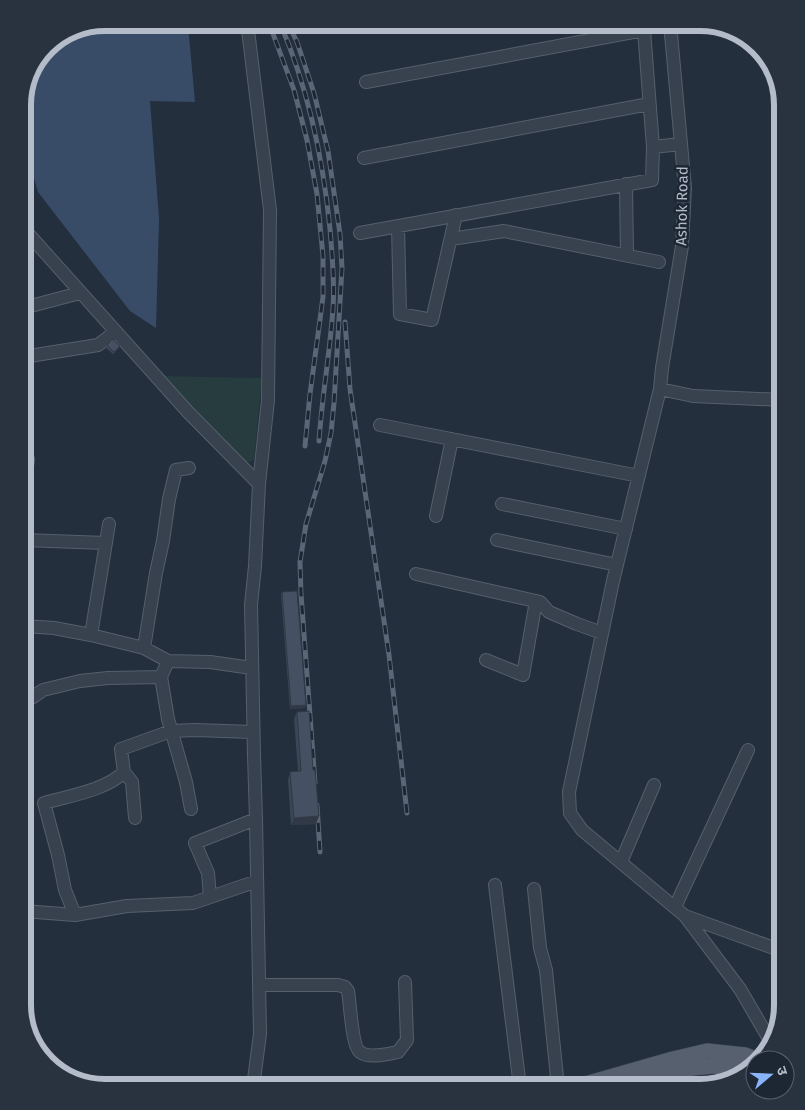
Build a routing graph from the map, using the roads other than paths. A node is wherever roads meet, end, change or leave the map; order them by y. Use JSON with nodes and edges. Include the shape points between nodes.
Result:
{"nodes":[{"id":1,"x":248,"y":31,"type":"edge"},
{"id":2,"x":639,"y":31,"type":"edge"},
{"id":3,"x":644,"y":31,"type":"edge"},
{"id":4,"x":671,"y":31,"type":"edge"},
{"id":5,"x":366,"y":82,"type":"dead end"},
{"id":6,"x":649,"y":104,"type":"junction"},
{"id":7,"x":681,"y":144,"type":"junction"},
{"id":8,"x":652,"y":147,"type":"junction"},
{"id":9,"x":364,"y":158,"type":"dead end"},
{"id":10,"x":626,"y":184,"type":"junction"},
{"id":11,"x":456,"y":215,"type":"junction"},
{"id":12,"x":398,"y":226,"type":"junction"},
{"id":13,"x":360,"y":233,"type":"dead end"},
{"id":14,"x":31,"y":237,"type":"edge"},
{"id":15,"x":451,"y":239,"type":"junction"},
{"id":16,"x":627,"y":255,"type":"junction"},
{"id":17,"x":659,"y":262,"type":"dead end"},
{"id":18,"x":80,"y":293,"type":"junction"},
{"id":19,"x":31,"y":306,"type":"edge"},
{"id":20,"x":115,"y":332,"type":"junction"},
{"id":21,"x":31,"y":356,"type":"edge"},
{"id":22,"x":660,"y":389,"type":"junction"},
{"id":23,"x":774,"y":400,"type":"edge"},
{"id":24,"x":380,"y":425,"type":"dead end"},
{"id":25,"x":452,"y":439,"type":"junction"},
{"id":26,"x":190,"y":468,"type":"dead end"},
{"id":27,"x":639,"y":476,"type":"junction"},
{"id":28,"x":259,"y":484,"type":"junction"},
{"id":29,"x":502,"y":504,"type":"dead end"},
{"id":30,"x":436,"y":516,"type":"dead end"},
{"id":31,"x":109,"y":524,"type":"dead end"},
{"id":32,"x":626,"y":529,"type":"junction"},
{"id":33,"x":31,"y":540,"type":"edge"},
{"id":34,"x":497,"y":540,"type":"dead end"},
{"id":35,"x":106,"y":543,"type":"junction"},
{"id":36,"x":617,"y":565,"type":"junction"},
{"id":37,"x":416,"y":574,"type":"dead end"},
{"id":38,"x":536,"y":601,"type":"junction"},
{"id":39,"x":31,"y":627,"type":"edge"},
{"id":40,"x":602,"y":633,"type":"junction"},
{"id":41,"x":91,"y":635,"type":"junction"},
{"id":42,"x":144,"y":648,"type":"junction"},
{"id":43,"x":486,"y":660,"type":"dead end"},
{"id":44,"x":168,"y":661,"type":"junction"},
{"id":45,"x":252,"y":668,"type":"junction"},
{"id":46,"x":161,"y":677,"type":"junction"},
{"id":47,"x":31,"y":698,"type":"edge"},
{"id":48,"x":171,"y":731,"type":"junction"},
{"id":49,"x":254,"y":732,"type":"junction"},
{"id":50,"x":748,"y":750,"type":"dead end"},
{"id":51,"x":124,"y":772,"type":"junction"},
{"id":52,"x":654,"y":785,"type":"dead end"},
{"id":53,"x":191,"y":809,"type":"dead end"},
{"id":54,"x":135,"y":818,"type":"dead end"},
{"id":55,"x":256,"y":819,"type":"junction"},
{"id":56,"x":621,"y":862,"type":"junction"},
{"id":57,"x":257,"y":881,"type":"junction"},
{"id":58,"x":495,"y":885,"type":"dead end"},
{"id":59,"x":534,"y":889,"type":"dead end"},
{"id":60,"x":210,"y":897,"type":"junction"},
{"id":61,"x":675,"y":907,"type":"junction"},
{"id":62,"x":31,"y":912,"type":"edge"},
{"id":63,"x":75,"y":916,"type":"junction"},
{"id":64,"x":685,"y":916,"type":"junction"},
{"id":65,"x":774,"y":948,"type":"edge"},
{"id":66,"x":404,"y":982,"type":"dead end"},
{"id":67,"x":259,"y":985,"type":"junction"},
{"id":68,"x":767,"y":1035,"type":"edge"},
{"id":69,"x":745,"y":1062,"type":"edge"},
{"id":70,"x":739,"y":1067,"type":"edge"},
{"id":71,"x":724,"y":1074,"type":"edge"},
{"id":72,"x":254,"y":1079,"type":"edge"},
{"id":73,"x":519,"y":1079,"type":"edge"},
{"id":74,"x":557,"y":1079,"type":"edge"},
{"id":75,"x":606,"y":1079,"type":"edge"},
{"id":76,"x":643,"y":1079,"type":"edge"}],
"edges":[{"from":1,"to":28,"type":"street","via":[[270,210],[268,400]]},
{"from":2,"to":5,"type":"street"},
{"from":3,"to":6,"type":"street"},
{"from":4,"to":7,"type":"street","name":"Ashok Road"},
{"from":6,"to":8,"type":"street"},
{"from":6,"to":9,"type":"street"},
{"from":7,"to":8,"type":"street"},
{"from":7,"to":22,"type":"street","name":"Ashok Road","via":[[685,188],[682,246]]},
{"from":8,"to":10,"type":"street","via":[[652,180]]},
{"from":10,"to":11,"type":"street"},
{"from":10,"to":16,"type":"street"},
{"from":11,"to":12,"type":"street"},
{"from":11,"to":15,"type":"street"},
{"from":12,"to":13,"type":"street"},
{"from":12,"to":15,"type":"street","via":[[400,314],[432,320]]},
{"from":14,"to":18,"type":"street"},
{"from":15,"to":16,"type":"street","via":[[504,231]]},
{"from":16,"to":17,"type":"street"},
{"from":18,"to":19,"type":"street"},
{"from":18,"to":20,"type":"street"},
{"from":20,"to":21,"type":"street","via":[[98,345]]},
{"from":20,"to":28,"type":"street"},
{"from":22,"to":23,"type":"street","via":[[693,396]]},
{"from":22,"to":27,"type":"street","name":"Ashok Road"},
{"from":24,"to":25,"type":"street"},
{"from":25,"to":27,"type":"street"},
{"from":25,"to":30,"type":"street"},
{"from":26,"to":42,"type":"street","via":[[176,470]]},
{"from":27,"to":32,"type":"street","name":"Ashok Road"},
{"from":28,"to":45,"type":"street","via":[[251,604]]},
{"from":29,"to":32,"type":"street"},
{"from":31,"to":35,"type":"street"},
{"from":32,"to":36,"type":"street","name":"Ashok Road"},
{"from":33,"to":35,"type":"street"},
{"from":34,"to":36,"type":"street"},
{"from":35,"to":41,"type":"street"},
{"from":36,"to":40,"type":"street","name":"Ashok Road"},
{"from":37,"to":38,"type":"street"},
{"from":38,"to":40,"type":"street","via":[[550,612]]},
{"from":38,"to":43,"type":"street","via":[[523,675]]},
{"from":39,"to":41,"type":"street"},
{"from":40,"to":56,"type":"street","name":"Ashok Road","via":[[570,792],[570,812],[582,830]]},
{"from":41,"to":42,"type":"street"},
{"from":42,"to":44,"type":"street"},
{"from":44,"to":45,"type":"street"},
{"from":44,"to":46,"type":"street"},
{"from":45,"to":49,"type":"street"},
{"from":46,"to":47,"type":"street","via":[[80,681],[43,690]]},
{"from":46,"to":48,"type":"street"},
{"from":48,"to":49,"type":"street"},
{"from":48,"to":51,"type":"street","via":[[121,748]]},
{"from":48,"to":53,"type":"street"},
{"from":49,"to":55,"type":"street"},
{"from":50,"to":61,"type":"street"},
{"from":51,"to":54,"type":"street","via":[[132,782]]},
{"from":51,"to":63,"type":"street","via":[[117,779],[90,790],[44,803],[65,890]]},
{"from":52,"to":56,"type":"street"},
{"from":55,"to":57,"type":"street"},
{"from":55,"to":60,"type":"street","via":[[195,843],[208,873]]},
{"from":56,"to":61,"type":"street","name":"Ashok Road"},
{"from":57,"to":60,"type":"street"},
{"from":57,"to":67,"type":"street"},
{"from":58,"to":73,"type":"street"},
{"from":59,"to":74,"type":"street"},
{"from":60,"to":63,"type":"street","via":[[193,903],[127,906]]},
{"from":61,"to":64,"type":"street","name":"Ashok Road"},
{"from":62,"to":63,"type":"street"},
{"from":64,"to":65,"type":"street"},
{"from":64,"to":68,"type":"street","via":[[740,989]]},
{"from":66,"to":67,"type":"street","via":[[407,1040],[398,1052],[382,1056],[365,1054],[357,1048],[345,987]]},
{"from":67,"to":72,"type":"street","via":[[260,1034]]},
{"from":69,"to":75,"type":"main road","via":[[707,1051]]},
{"from":70,"to":71,"type":"main road"},
{"from":71,"to":76,"type":"main road","via":[[712,1066]]}]}
